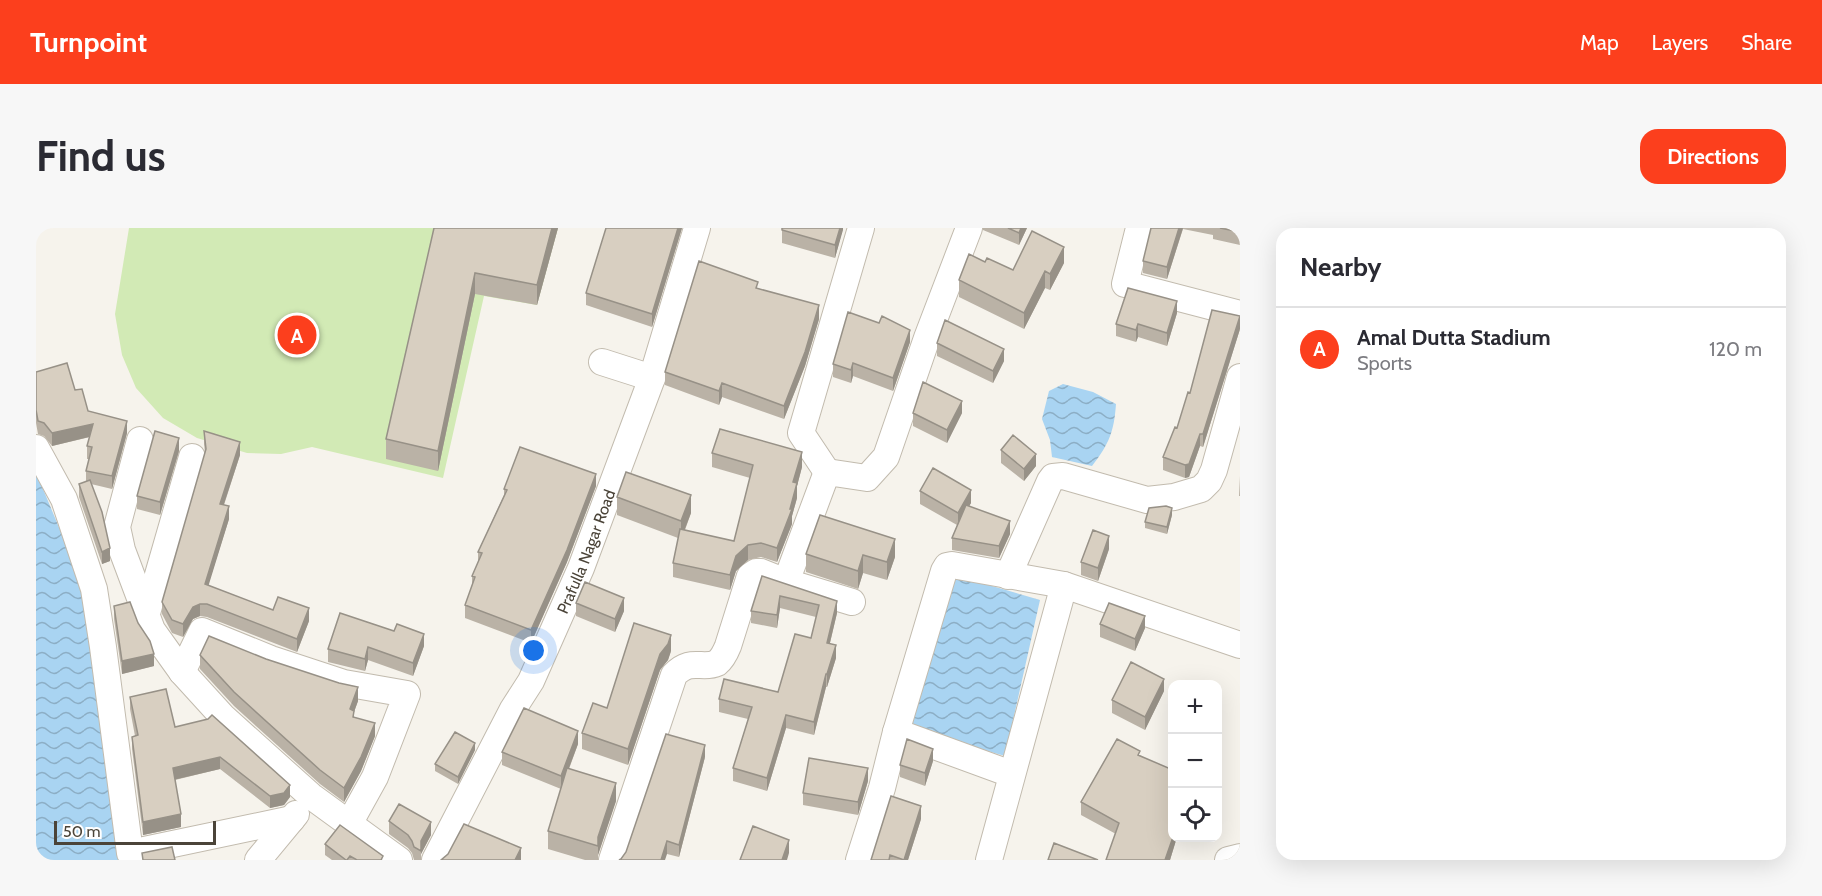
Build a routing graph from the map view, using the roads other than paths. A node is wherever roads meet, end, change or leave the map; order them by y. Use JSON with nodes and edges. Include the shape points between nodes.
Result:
{"nodes":[{"id":1,"x":697,"y":228,"type":"edge"},
{"id":2,"x":861,"y":228,"type":"edge"},
{"id":3,"x":969,"y":228,"type":"edge"},
{"id":4,"x":1139,"y":228,"type":"edge"},
{"id":5,"x":1240,"y":314,"type":"edge"},
{"id":6,"x":602,"y":362,"type":"dead end"},
{"id":7,"x":1240,"y":377,"type":"edge"},
{"id":8,"x":652,"y":378,"type":"junction"},
{"id":9,"x":140,"y":440,"type":"dead end"},
{"id":10,"x":37,"y":452,"type":"edge"},
{"id":11,"x":192,"y":457,"type":"dead end"},
{"id":12,"x":827,"y":472,"type":"junction"},
{"id":13,"x":1008,"y":576,"type":"junction"},
{"id":14,"x":786,"y":582,"type":"junction"},
{"id":15,"x":1064,"y":585,"type":"junction"},
{"id":16,"x":852,"y":602,"type":"dead end"},
{"id":17,"x":147,"y":612,"type":"junction"},
{"id":18,"x":1240,"y":645,"type":"edge"},
{"id":19,"x":182,"y":672,"type":"junction"},
{"id":20,"x":896,"y":732,"type":"junction"},
{"id":21,"x":1011,"y":774,"type":"junction"},
{"id":22,"x":311,"y":795,"type":"junction"},
{"id":23,"x":291,"y":819,"type":"junction"},
{"id":24,"x":349,"y":824,"type":"junction"},
{"id":25,"x":443,"y":857,"type":"edge"},
{"id":26,"x":1240,"y":857,"type":"edge"},
{"id":27,"x":258,"y":860,"type":"edge"},
{"id":28,"x":399,"y":860,"type":"edge"},
{"id":29,"x":612,"y":860,"type":"edge"},
{"id":30,"x":859,"y":860,"type":"edge"},
{"id":31,"x":988,"y":860,"type":"edge"},
{"id":32,"x":1228,"y":860,"type":"edge"}],
"edges":[{"from":1,"to":8,"type":"street","name":"Prafulla Nagar Road"},
{"from":2,"to":12,"type":"street","via":[[801,433]]},
{"from":3,"to":12,"type":"street","via":[[886,457],[867,478]]},
{"from":4,"to":5,"type":"street","via":[[1125,284]]},
{"from":6,"to":8,"type":"street"},
{"from":7,"to":13,"type":"street","via":[[1214,470],[1201,489],[1147,500],[1063,476],[1053,477]]},
{"from":8,"to":25,"type":"street","name":"Prafulla Nagar Road","via":[[581,568],[531,681],[460,807]]},
{"from":9,"to":17,"type":"street","via":[[117,528]]},
{"from":10,"to":23,"type":"street","via":[[64,499],[94,590],[130,853]]},
{"from":11,"to":17,"type":"street"},
{"from":12,"to":14,"type":"street"},
{"from":13,"to":15,"type":"street"},
{"from":13,"to":20,"type":"street","via":[[947,566]]},
{"from":14,"to":16,"type":"street"},
{"from":14,"to":29,"type":"street","via":[[761,572],[750,576],[723,656],[716,663],[681,667],[674,675]]},
{"from":15,"to":18,"type":"street"},
{"from":15,"to":21,"type":"street"},
{"from":17,"to":19,"type":"street","via":[[152,630]]},
{"from":19,"to":22,"type":"street","via":[[223,717]]},
{"from":19,"to":24,"type":"street","via":[[202,631],[344,683],[406,694],[375,777]]},
{"from":20,"to":21,"type":"street"},
{"from":20,"to":30,"type":"street"},
{"from":21,"to":31,"type":"street"},
{"from":22,"to":23,"type":"street"},
{"from":22,"to":24,"type":"street"},
{"from":23,"to":27,"type":"street"},
{"from":24,"to":28,"type":"street"},
{"from":26,"to":32,"type":"street"}]}
